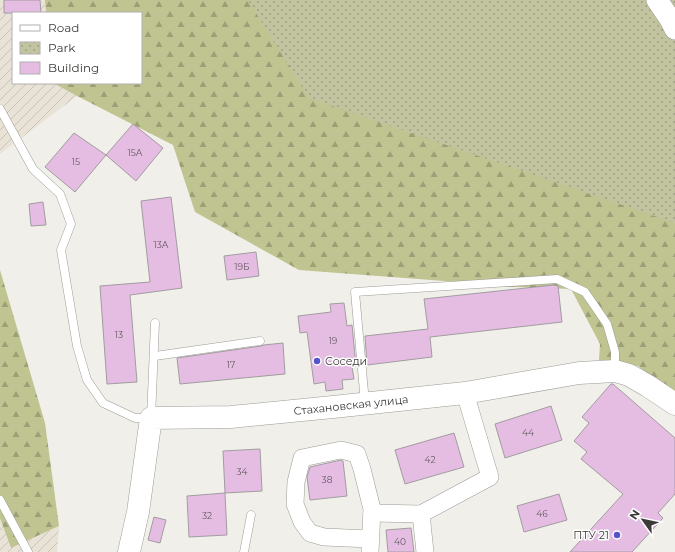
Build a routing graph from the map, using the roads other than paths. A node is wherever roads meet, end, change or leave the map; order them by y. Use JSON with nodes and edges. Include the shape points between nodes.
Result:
{"nodes":[{"id":1,"x":657,"y":0,"type":"edge"},
{"id":2,"x":675,"y":29,"type":"edge"},
{"id":3,"x":0,"y":109,"type":"edge"},
{"id":4,"x":155,"y":323,"type":"dead end"},
{"id":5,"x":260,"y":341,"type":"dead end"},
{"id":6,"x":155,"y":356,"type":"junction"},
{"id":7,"x":615,"y":371,"type":"junction"},
{"id":8,"x":465,"y":393,"type":"junction"},
{"id":9,"x":365,"y":403,"type":"junction"},
{"id":10,"x":675,"y":404,"type":"edge"},
{"id":11,"x":151,"y":418,"type":"junction"},
{"id":12,"x":0,"y":500,"type":"edge"},
{"id":13,"x":372,"y":513,"type":"junction"},
{"id":14,"x":421,"y":514,"type":"junction"},
{"id":15,"x":251,"y":515,"type":"dead end"},
{"id":16,"x":370,"y":545,"type":"edge"},
{"id":17,"x":28,"y":552,"type":"edge"},
{"id":18,"x":129,"y":552,"type":"edge"},
{"id":19,"x":244,"y":552,"type":"edge"},
{"id":20,"x":425,"y":552,"type":"edge"}],
"edges":[{"from":1,"to":2,"type":"street"},
{"from":3,"to":11,"type":"lane","via":[[33,169],[60,194],[70,224],[61,250],[77,346],[86,380],[103,403],[135,418]]},
{"from":4,"to":6,"type":"lane"},
{"from":5,"to":6,"type":"lane"},
{"from":6,"to":11,"type":"lane"},
{"from":7,"to":8,"type":"main road","name":"Стахановская улица","via":[[579,373]]},
{"from":7,"to":9,"type":"lane","via":[[615,352],[607,324],[585,292],[557,279],[355,292]]},
{"from":7,"to":10,"type":"main road","name":"Стахановская улица","via":[[648,386]]},
{"from":8,"to":9,"type":"main road","name":"Стахановская улица"},
{"from":8,"to":14,"type":"street","via":[[490,477]]},
{"from":9,"to":11,"type":"main road","name":"Стахановская улица","via":[[231,417]]},
{"from":11,"to":18,"type":"main road","via":[[138,512]]},
{"from":12,"to":17,"type":"lane"},
{"from":13,"to":14,"type":"street"},
{"from":13,"to":16,"type":"street"},
{"from":13,"to":16,"type":"street","via":[[357,454],[341,450],[302,458],[296,482],[295,504],[302,522],[310,533]]},
{"from":14,"to":20,"type":"street"},
{"from":15,"to":19,"type":"lane"}]}
